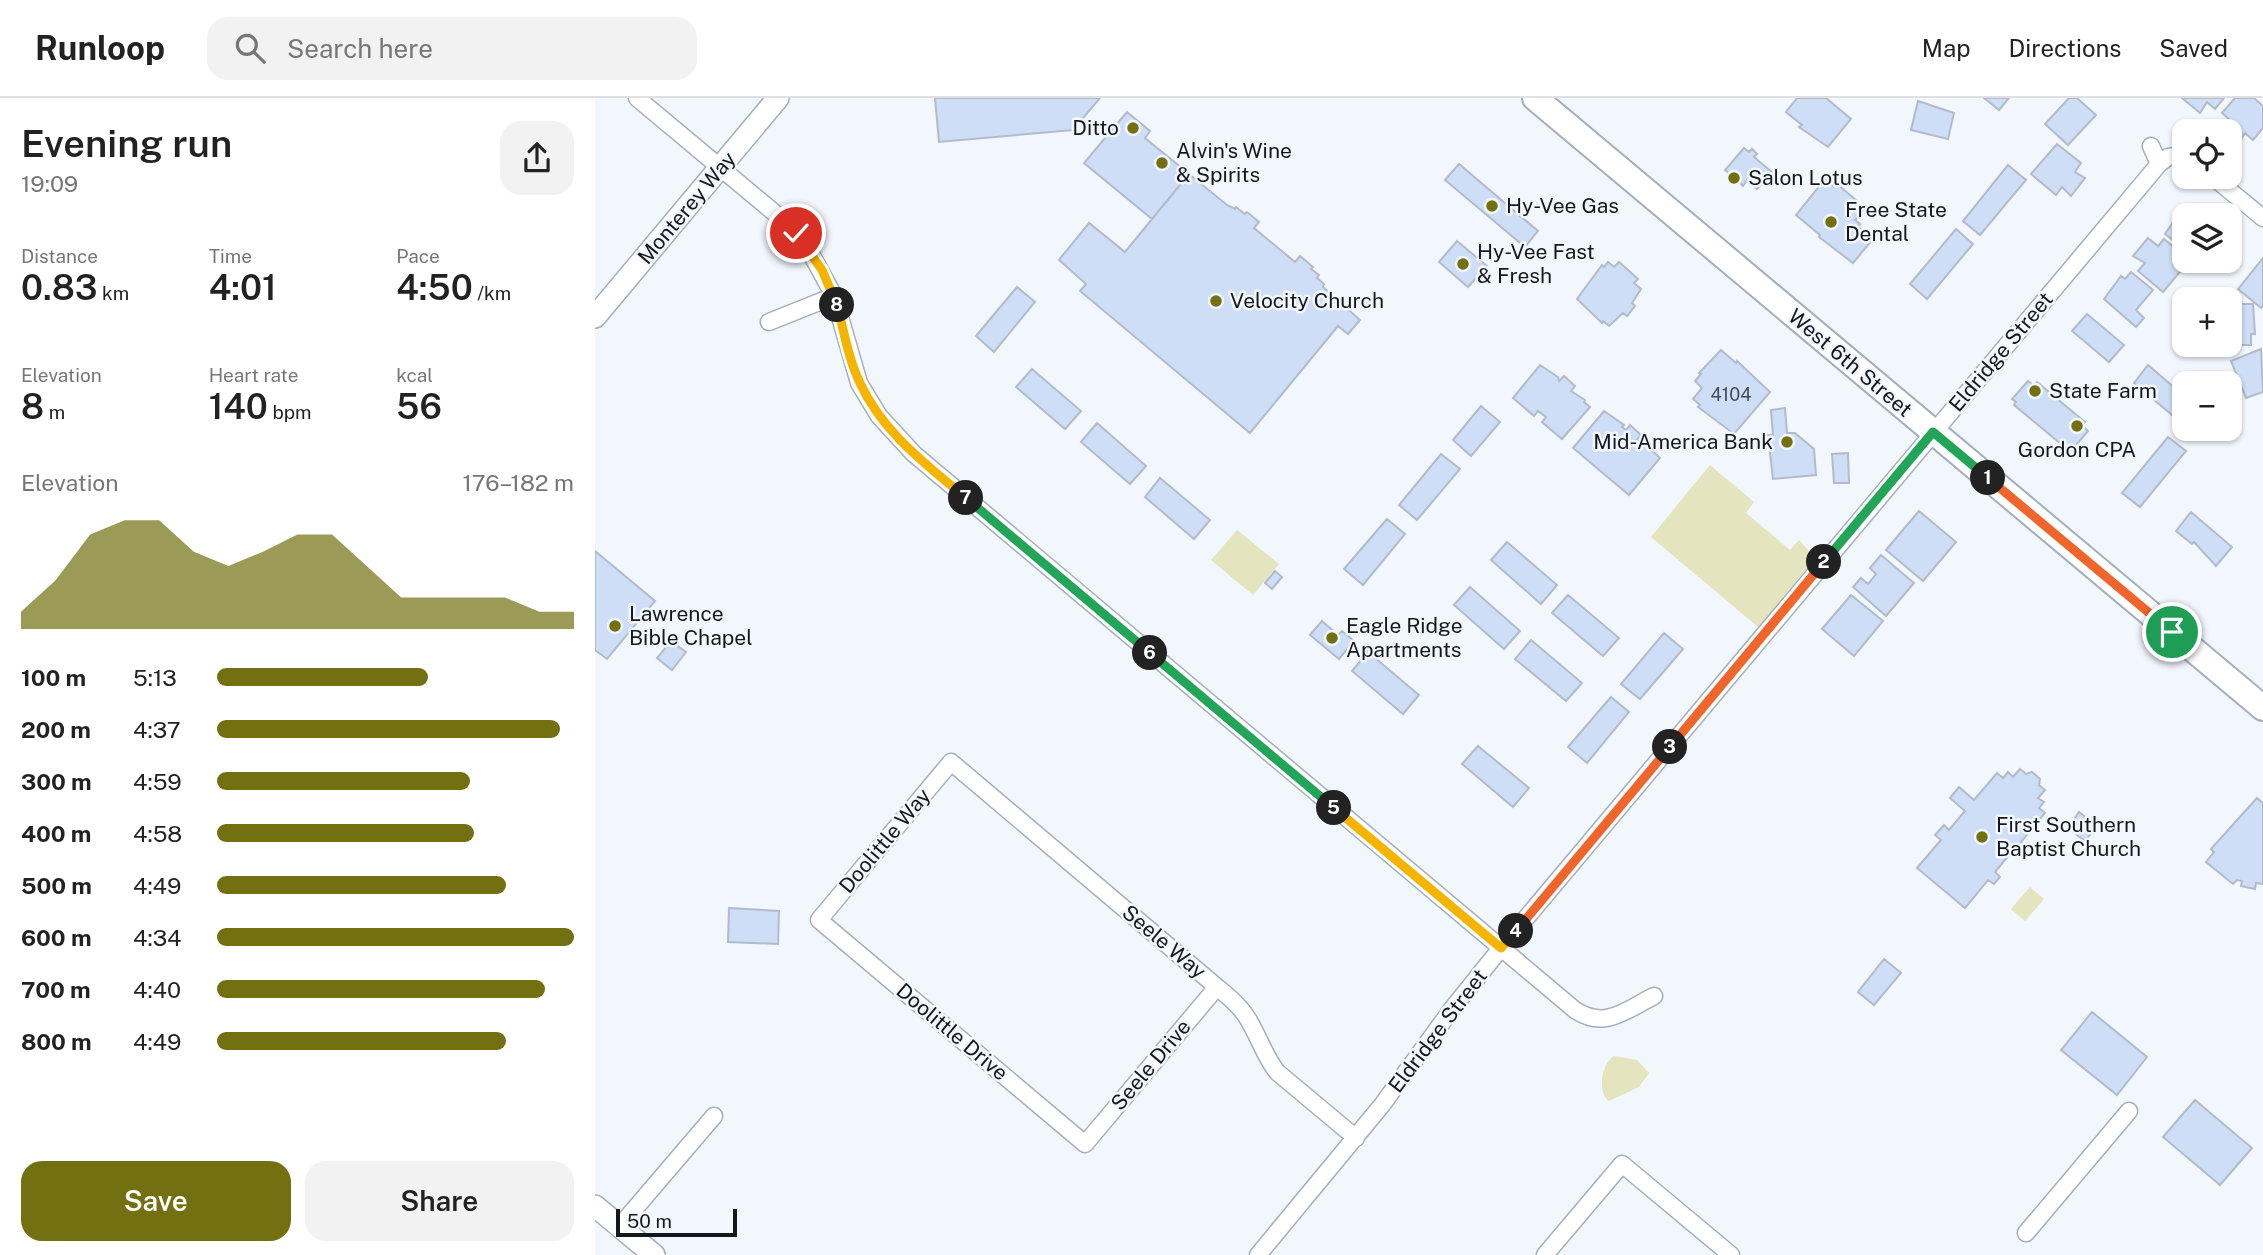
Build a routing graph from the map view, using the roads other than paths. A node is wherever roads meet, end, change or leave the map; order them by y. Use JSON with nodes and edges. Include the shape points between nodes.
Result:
{"nodes":[{"id":1,"x":637,"y":98,"type":"edge"},
{"id":2,"x":778,"y":98,"type":"edge"},
{"id":3,"x":1535,"y":98,"type":"edge"},
{"id":4,"x":2151,"y":146,"type":"dead end"},
{"id":5,"x":2172,"y":156,"type":"edge"},
{"id":6,"x":2159,"y":164,"type":"junction"},
{"id":7,"x":720,"y":167,"type":"junction"},
{"id":8,"x":2228,"y":189,"type":"edge"},
{"id":9,"x":2263,"y":218,"type":"edge"},
{"id":10,"x":834,"y":296,"type":"junction"},
{"id":11,"x":595,"y":317,"type":"edge"},
{"id":12,"x":769,"y":322,"type":"dead end"},
{"id":13,"x":1933,"y":432,"type":"junction"},
{"id":14,"x":2263,"y":708,"type":"edge"},
{"id":15,"x":951,"y":762,"type":"joint"},
{"id":16,"x":819,"y":920,"type":"joint"},
{"id":17,"x":1501,"y":948,"type":"junction"},
{"id":18,"x":1217,"y":987,"type":"junction"},
{"id":19,"x":1654,"y":996,"type":"dead end"},
{"id":20,"x":2129,"y":1111,"type":"dead end"},
{"id":21,"x":714,"y":1116,"type":"dead end"},
{"id":22,"x":1356,"y":1138,"type":"junction"},
{"id":23,"x":1084,"y":1144,"type":"joint"},
{"id":24,"x":595,"y":1206,"type":"edge"},
{"id":25,"x":620,"y":1226,"type":"junction"},
{"id":26,"x":2026,"y":1233,"type":"dead end"},
{"id":27,"x":654,"y":1255,"type":"edge"},
{"id":28,"x":1258,"y":1255,"type":"edge"},
{"id":29,"x":1545,"y":1255,"type":"edge"},
{"id":30,"x":1731,"y":1255,"type":"edge"}],
"edges":[{"from":1,"to":7,"type":"street"},
{"from":2,"to":7,"type":"street","name":"Monterey Way"},
{"from":3,"to":13,"type":"main road","name":"West 6th Street"},
{"from":4,"to":6,"type":"street"},
{"from":5,"to":6,"type":"street"},
{"from":6,"to":13,"type":"street","name":"Eldridge Street"},
{"from":7,"to":10,"type":"street","via":[[796,233]]},
{"from":7,"to":11,"type":"street","name":"Monterey Way"},
{"from":8,"to":9,"type":"street"},
{"from":10,"to":12,"type":"street"},
{"from":10,"to":17,"type":"street","via":[[859,383],[879,416],[913,454]]},
{"from":13,"to":14,"type":"main road","name":"West 6th Street"},
{"from":13,"to":17,"type":"street","name":"Eldridge Street"},
{"from":15,"to":16,"type":"street","name":"Doolittle Way"},
{"from":15,"to":18,"type":"street","name":"Seele Way"},
{"from":16,"to":23,"type":"street","name":"Doolittle Drive"},
{"from":17,"to":19,"type":"street","via":[[1586,1018],[1607,1019]]},
{"from":17,"to":22,"type":"street","name":"Eldridge Street"},
{"from":18,"to":22,"type":"street","name":"Seele Way","via":[[1250,1021],[1277,1072]]},
{"from":18,"to":23,"type":"street","name":"Seele Drive"},
{"from":20,"to":26,"type":"street"},
{"from":21,"to":25,"type":"street"},
{"from":22,"to":28,"type":"street","name":"Eldridge Street"},
{"from":24,"to":25,"type":"street"},
{"from":25,"to":27,"type":"street"},
{"from":29,"to":30,"type":"street","via":[[1622,1164]]}]}
